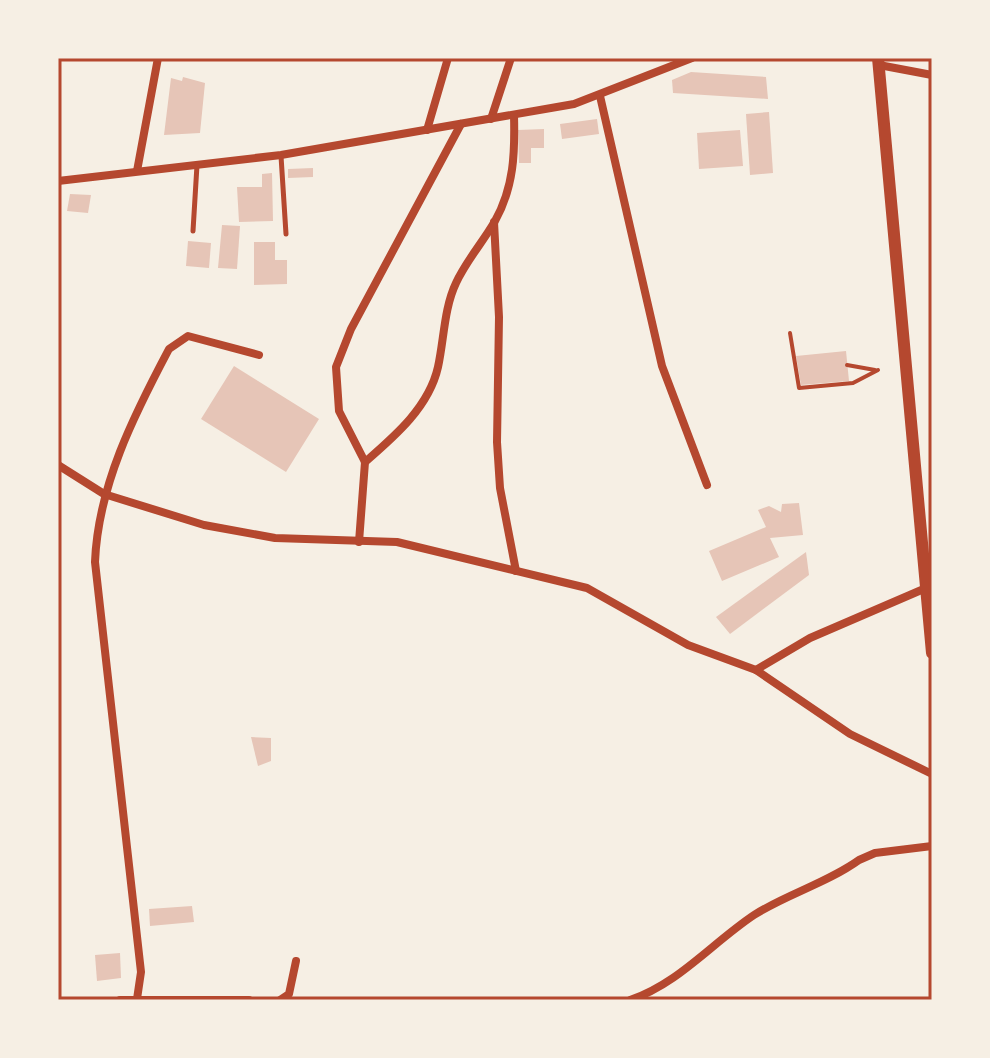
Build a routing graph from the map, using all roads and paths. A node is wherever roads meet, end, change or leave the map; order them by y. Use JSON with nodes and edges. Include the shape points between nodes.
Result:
{"nodes":[{"id":1,"x":158,"y":58,"type":"edge"},
{"id":2,"x":448,"y":58,"type":"edge"},
{"id":3,"x":511,"y":58,"type":"edge"},
{"id":4,"x":692,"y":58,"type":"edge"},
{"id":5,"x":878,"y":61,"type":"edge"},
{"id":6,"x":932,"y":75,"type":"edge"},
{"id":7,"x":600,"y":96,"type":"junction"},
{"id":8,"x":514,"y":115,"type":"junction"},
{"id":9,"x":491,"y":119,"type":"junction"},
{"id":10,"x":461,"y":124,"type":"junction"},
{"id":11,"x":427,"y":130,"type":"junction"},
{"id":12,"x":281,"y":155,"type":"junction"},
{"id":13,"x":197,"y":164,"type":"junction"},
{"id":14,"x":137,"y":171,"type":"junction"},
{"id":15,"x":58,"y":181,"type":"edge"},
{"id":16,"x":494,"y":221,"type":"junction"},
{"id":17,"x":193,"y":231,"type":"dead end"},
{"id":18,"x":286,"y":234,"type":"dead end"},
{"id":19,"x":790,"y":333,"type":"dead end"},
{"id":20,"x":259,"y":355,"type":"dead end"},
{"id":21,"x":847,"y":365,"type":"dead end"},
{"id":22,"x":856,"y":367,"type":"junction"},
{"id":23,"x":857,"y":380,"type":"junction"},
{"id":24,"x":365,"y":462,"type":"junction"},
{"id":25,"x":58,"y":465,"type":"edge"},
{"id":26,"x":707,"y":485,"type":"dead end"},
{"id":27,"x":104,"y":494,"type":"junction"},
{"id":28,"x":359,"y":542,"type":"junction"},
{"id":29,"x":516,"y":571,"type":"junction"},
{"id":30,"x":926,"y":588,"type":"junction"},
{"id":31,"x":930,"y":604,"type":"edge"},
{"id":32,"x":932,"y":653,"type":"edge"},
{"id":33,"x":756,"y":670,"type":"junction"},
{"id":34,"x":932,"y":774,"type":"edge"},
{"id":35,"x":932,"y":846,"type":"edge"},
{"id":36,"x":296,"y":961,"type":"dead end"},
{"id":37,"x":137,"y":999,"type":"edge"},
{"id":38,"x":120,"y":1000,"type":"edge"},
{"id":39,"x":249,"y":1000,"type":"edge"},
{"id":40,"x":280,"y":1000,"type":"edge"},
{"id":41,"x":630,"y":1000,"type":"edge"}],
"edges":[{"from":1,"to":14,"type":"street"},
{"from":2,"to":11,"type":"street"},
{"from":3,"to":9,"type":"street"},
{"from":4,"to":7,"type":"street"},
{"from":5,"to":6,"type":"street"},
{"from":5,"to":30,"type":"street"},
{"from":7,"to":8,"type":"street"},
{"from":7,"to":26,"type":"street","via":[[662,366]]},
{"from":8,"to":9,"type":"street"},
{"from":8,"to":16,"type":"street","via":[[516,161]]},
{"from":9,"to":10,"type":"street"},
{"from":10,"to":11,"type":"street"},
{"from":10,"to":24,"type":"street","via":[[351,329],[336,367],[339,411]]},
{"from":11,"to":12,"type":"street"},
{"from":12,"to":13,"type":"street"},
{"from":12,"to":18,"type":"lane"},
{"from":13,"to":14,"type":"street"},
{"from":13,"to":17,"type":"lane"},
{"from":14,"to":15,"type":"street"},
{"from":16,"to":24,"type":"street","via":[[455,285],[438,370],[425,399]]},
{"from":16,"to":29,"type":"street","via":[[497,442]]},
{"from":19,"to":23,"type":"path","via":[[799,388]]},
{"from":20,"to":27,"type":"street","via":[[188,336],[169,349]]},
{"from":21,"to":22,"type":"path"},
{"from":22,"to":23,"type":"path"},
{"from":22,"to":23,"type":"path","via":[[878,370]]},
{"from":24,"to":28,"type":"street"},
{"from":25,"to":27,"type":"street"},
{"from":27,"to":28,"type":"street","via":[[204,525],[275,538]]},
{"from":27,"to":37,"type":"street","via":[[95,562],[141,972]]},
{"from":28,"to":29,"type":"street","via":[[397,542]]},
{"from":29,"to":33,"type":"street","via":[[587,588],[688,645]]},
{"from":30,"to":31,"type":"street"},
{"from":30,"to":33,"type":"street","via":[[810,638]]},
{"from":31,"to":32,"type":"street"},
{"from":33,"to":34,"type":"street","via":[[850,734]]},
{"from":35,"to":41,"type":"street","via":[[859,860],[753,916],[714,949]]},
{"from":36,"to":40,"type":"street","via":[[289,994]]},
{"from":37,"to":38,"type":"street"},
{"from":37,"to":39,"type":"street"}]}
